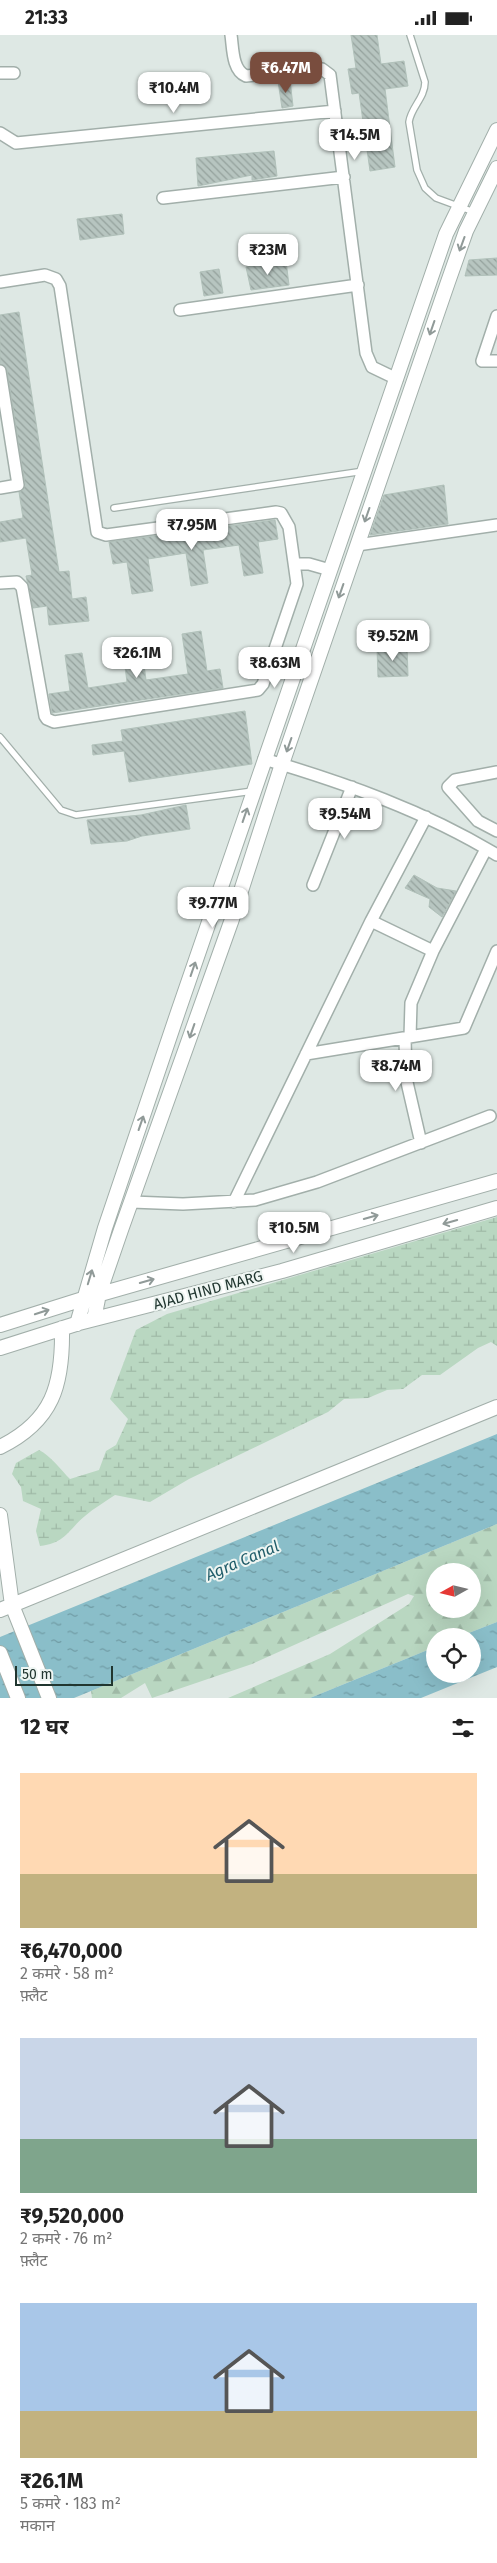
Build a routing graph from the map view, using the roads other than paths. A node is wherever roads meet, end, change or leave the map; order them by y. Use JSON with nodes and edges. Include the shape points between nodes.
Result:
{"nodes":[{"id":1,"x":231,"y":35,"type":"edge"},
{"id":2,"x":410,"y":35,"type":"edge"},
{"id":3,"x":0,"y":73,"type":"edge"},
{"id":4,"x":14,"y":73,"type":"dead end"},
{"id":5,"x":335,"y":111,"type":"junction"},
{"id":6,"x":497,"y":130,"type":"edge"},
{"id":7,"x":0,"y":133,"type":"edge"},
{"id":8,"x":497,"y":168,"type":"edge"},
{"id":9,"x":344,"y":177,"type":"junction"},
{"id":10,"x":163,"y":198,"type":"dead end"},
{"id":11,"x":460,"y":206,"type":"junction"},
{"id":12,"x":476,"y":212,"type":"junction"},
{"id":13,"x":0,"y":282,"type":"edge"},
{"id":14,"x":358,"y":285,"type":"junction"},
{"id":15,"x":180,"y":310,"type":"dead end"},
{"id":16,"x":497,"y":316,"type":"edge"},
{"id":17,"x":497,"y":361,"type":"edge"},
{"id":18,"x":0,"y":371,"type":"edge"},
{"id":19,"x":396,"y":379,"type":"junction"},
{"id":20,"x":364,"y":471,"type":"junction"},
{"id":21,"x":379,"y":480,"type":"junction"},
{"id":22,"x":0,"y":489,"type":"edge"},
{"id":23,"x":114,"y":507,"type":"dead end"},
{"id":24,"x":497,"y":525,"type":"edge"},
{"id":25,"x":357,"y":545,"type":"junction"},
{"id":26,"x":295,"y":564,"type":"junction"},
{"id":27,"x":330,"y":570,"type":"junction"},
{"id":28,"x":0,"y":583,"type":"edge"},
{"id":29,"x":0,"y":737,"type":"edge"},
{"id":30,"x":264,"y":759,"type":"junction"},
{"id":31,"x":282,"y":764,"type":"junction"},
{"id":32,"x":497,"y":772,"type":"edge"},
{"id":33,"x":352,"y":787,"type":"junction"},
{"id":34,"x":253,"y":791,"type":"junction"},
{"id":35,"x":426,"y":817,"type":"junction"},
{"id":36,"x":497,"y":831,"type":"edge"},
{"id":37,"x":486,"y":849,"type":"junction"},
{"id":38,"x":497,"y":855,"type":"edge"},
{"id":39,"x":313,"y":885,"type":"dead end"},
{"id":40,"x":371,"y":921,"type":"junction"},
{"id":41,"x":434,"y":951,"type":"junction"},
{"id":42,"x":497,"y":951,"type":"edge"},
{"id":43,"x":408,"y":1037,"type":"junction"},
{"id":44,"x":306,"y":1053,"type":"junction"},
{"id":45,"x":490,"y":1116,"type":"dead end"},
{"id":46,"x":421,"y":1143,"type":"junction"},
{"id":47,"x":497,"y":1181,"type":"edge"},
{"id":48,"x":132,"y":1202,"type":"junction"},
{"id":49,"x":234,"y":1202,"type":"junction"},
{"id":50,"x":497,"y":1208,"type":"edge"},
{"id":51,"x":99,"y":1294,"type":"junction"},
{"id":52,"x":83,"y":1299,"type":"junction"},
{"id":53,"x":94,"y":1319,"type":"junction"},
{"id":54,"x":77,"y":1324,"type":"junction"},
{"id":55,"x":0,"y":1325,"type":"edge"},
{"id":56,"x":62,"y":1328,"type":"junction"},
{"id":57,"x":0,"y":1349,"type":"edge"},
{"id":58,"x":497,"y":1407,"type":"edge"},
{"id":59,"x":0,"y":1447,"type":"edge"},
{"id":60,"x":0,"y":1515,"type":"edge"},
{"id":61,"x":6,"y":1608,"type":"edge"},
{"id":62,"x":0,"y":1653,"type":"edge"},
{"id":63,"x":18,"y":1698,"type":"edge"},
{"id":64,"x":48,"y":1698,"type":"edge"}],
"edges":[{"from":1,"to":5,"type":"street","via":[[236,67],[240,73],[327,71],[332,81]]},
{"from":2,"to":11,"type":"lane","via":[[425,82],[422,97],[410,116],[417,170],[429,194]]},
{"from":3,"to":4,"type":"street"},
{"from":5,"to":7,"type":"street","via":[[16,143]]},
{"from":5,"to":9,"type":"street"},
{"from":6,"to":11,"type":"street"},
{"from":8,"to":12,"type":"street"},
{"from":9,"to":10,"type":"street"},
{"from":9,"to":14,"type":"street"},
{"from":11,"to":12,"type":"lane"},
{"from":11,"to":19,"type":"street","via":[[446,234]]},
{"from":12,"to":21,"type":"street","one_way":true,"via":[[448,282]]},
{"from":13,"to":26,"type":"street","via":[[45,275],[56,279],[60,286],[97,532],[106,535],[276,512],[281,513],[289,527]]},
{"from":14,"to":15,"type":"street"},
{"from":14,"to":19,"type":"street","via":[[369,361],[372,367]]},
{"from":16,"to":17,"type":"street","via":[[482,361]]},
{"from":18,"to":22,"type":"street","via":[[18,485]]},
{"from":19,"to":20,"type":"street"},
{"from":20,"to":21,"type":"street"},
{"from":20,"to":23,"type":"lane"},
{"from":20,"to":27,"type":"street"},
{"from":21,"to":25,"type":"street","one_way":true},
{"from":24,"to":25,"type":"street"},
{"from":25,"to":31,"type":"street","one_way":true},
{"from":26,"to":27,"type":"street","via":[[310,564]]},
{"from":26,"to":28,"type":"street","via":[[296,592],[258,691],[54,722],[45,716],[22,587],[17,582]]},
{"from":27,"to":30,"type":"street"},
{"from":29,"to":34,"type":"lane","via":[[61,810],[68,814]]},
{"from":30,"to":31,"type":"street"},
{"from":30,"to":34,"type":"street"},
{"from":31,"to":33,"type":"street"},
{"from":31,"to":48,"type":"street","one_way":true},
{"from":32,"to":36,"type":"street","via":[[455,780],[448,787],[478,821]]},
{"from":33,"to":35,"type":"street"},
{"from":33,"to":39,"type":"street"},
{"from":52,"to":34,"type":"street","one_way":true},
{"from":35,"to":37,"type":"street"},
{"from":35,"to":40,"type":"street"},
{"from":37,"to":38,"type":"street"},
{"from":37,"to":41,"type":"street"},
{"from":40,"to":41,"type":"street"},
{"from":40,"to":44,"type":"street"},
{"from":41,"to":43,"type":"street","via":[[411,1003]]},
{"from":42,"to":43,"type":"street","via":[[464,1029]]},
{"from":43,"to":44,"type":"street"},
{"from":43,"to":46,"type":"street","via":[[406,1078]]},
{"from":44,"to":49,"type":"street"},
{"from":45,"to":46,"type":"street"},
{"from":46,"to":49,"type":"street","via":[[317,1182],[255,1200]]},
{"from":51,"to":47,"type":"street","one_way":true},
{"from":48,"to":49,"type":"street","via":[[183,1205]]},
{"from":48,"to":51,"type":"street"},
{"from":50,"to":53,"type":"street","name":"AJAD HIND MARG","one_way":true,"via":[[282,1271]]},
{"from":51,"to":52,"type":"street"},
{"from":51,"to":53,"type":"street"},
{"from":52,"to":54,"type":"street"},
{"from":55,"to":52,"type":"street","one_way":true},
{"from":53,"to":54,"type":"street","name":"AJAD HIND MARG"},
{"from":54,"to":56,"type":"street","name":"AJAD HIND MARG"},
{"from":56,"to":57,"type":"street","name":"AJAD HIND MARG"},
{"from":56,"to":59,"type":"street","via":[[59,1371],[43,1417],[17,1439]]},
{"from":58,"to":61,"type":"street"},
{"from":60,"to":61,"type":"street"},
{"from":61,"to":64,"type":"street","via":[[20,1624]]},
{"from":62,"to":63,"type":"street"}]}
